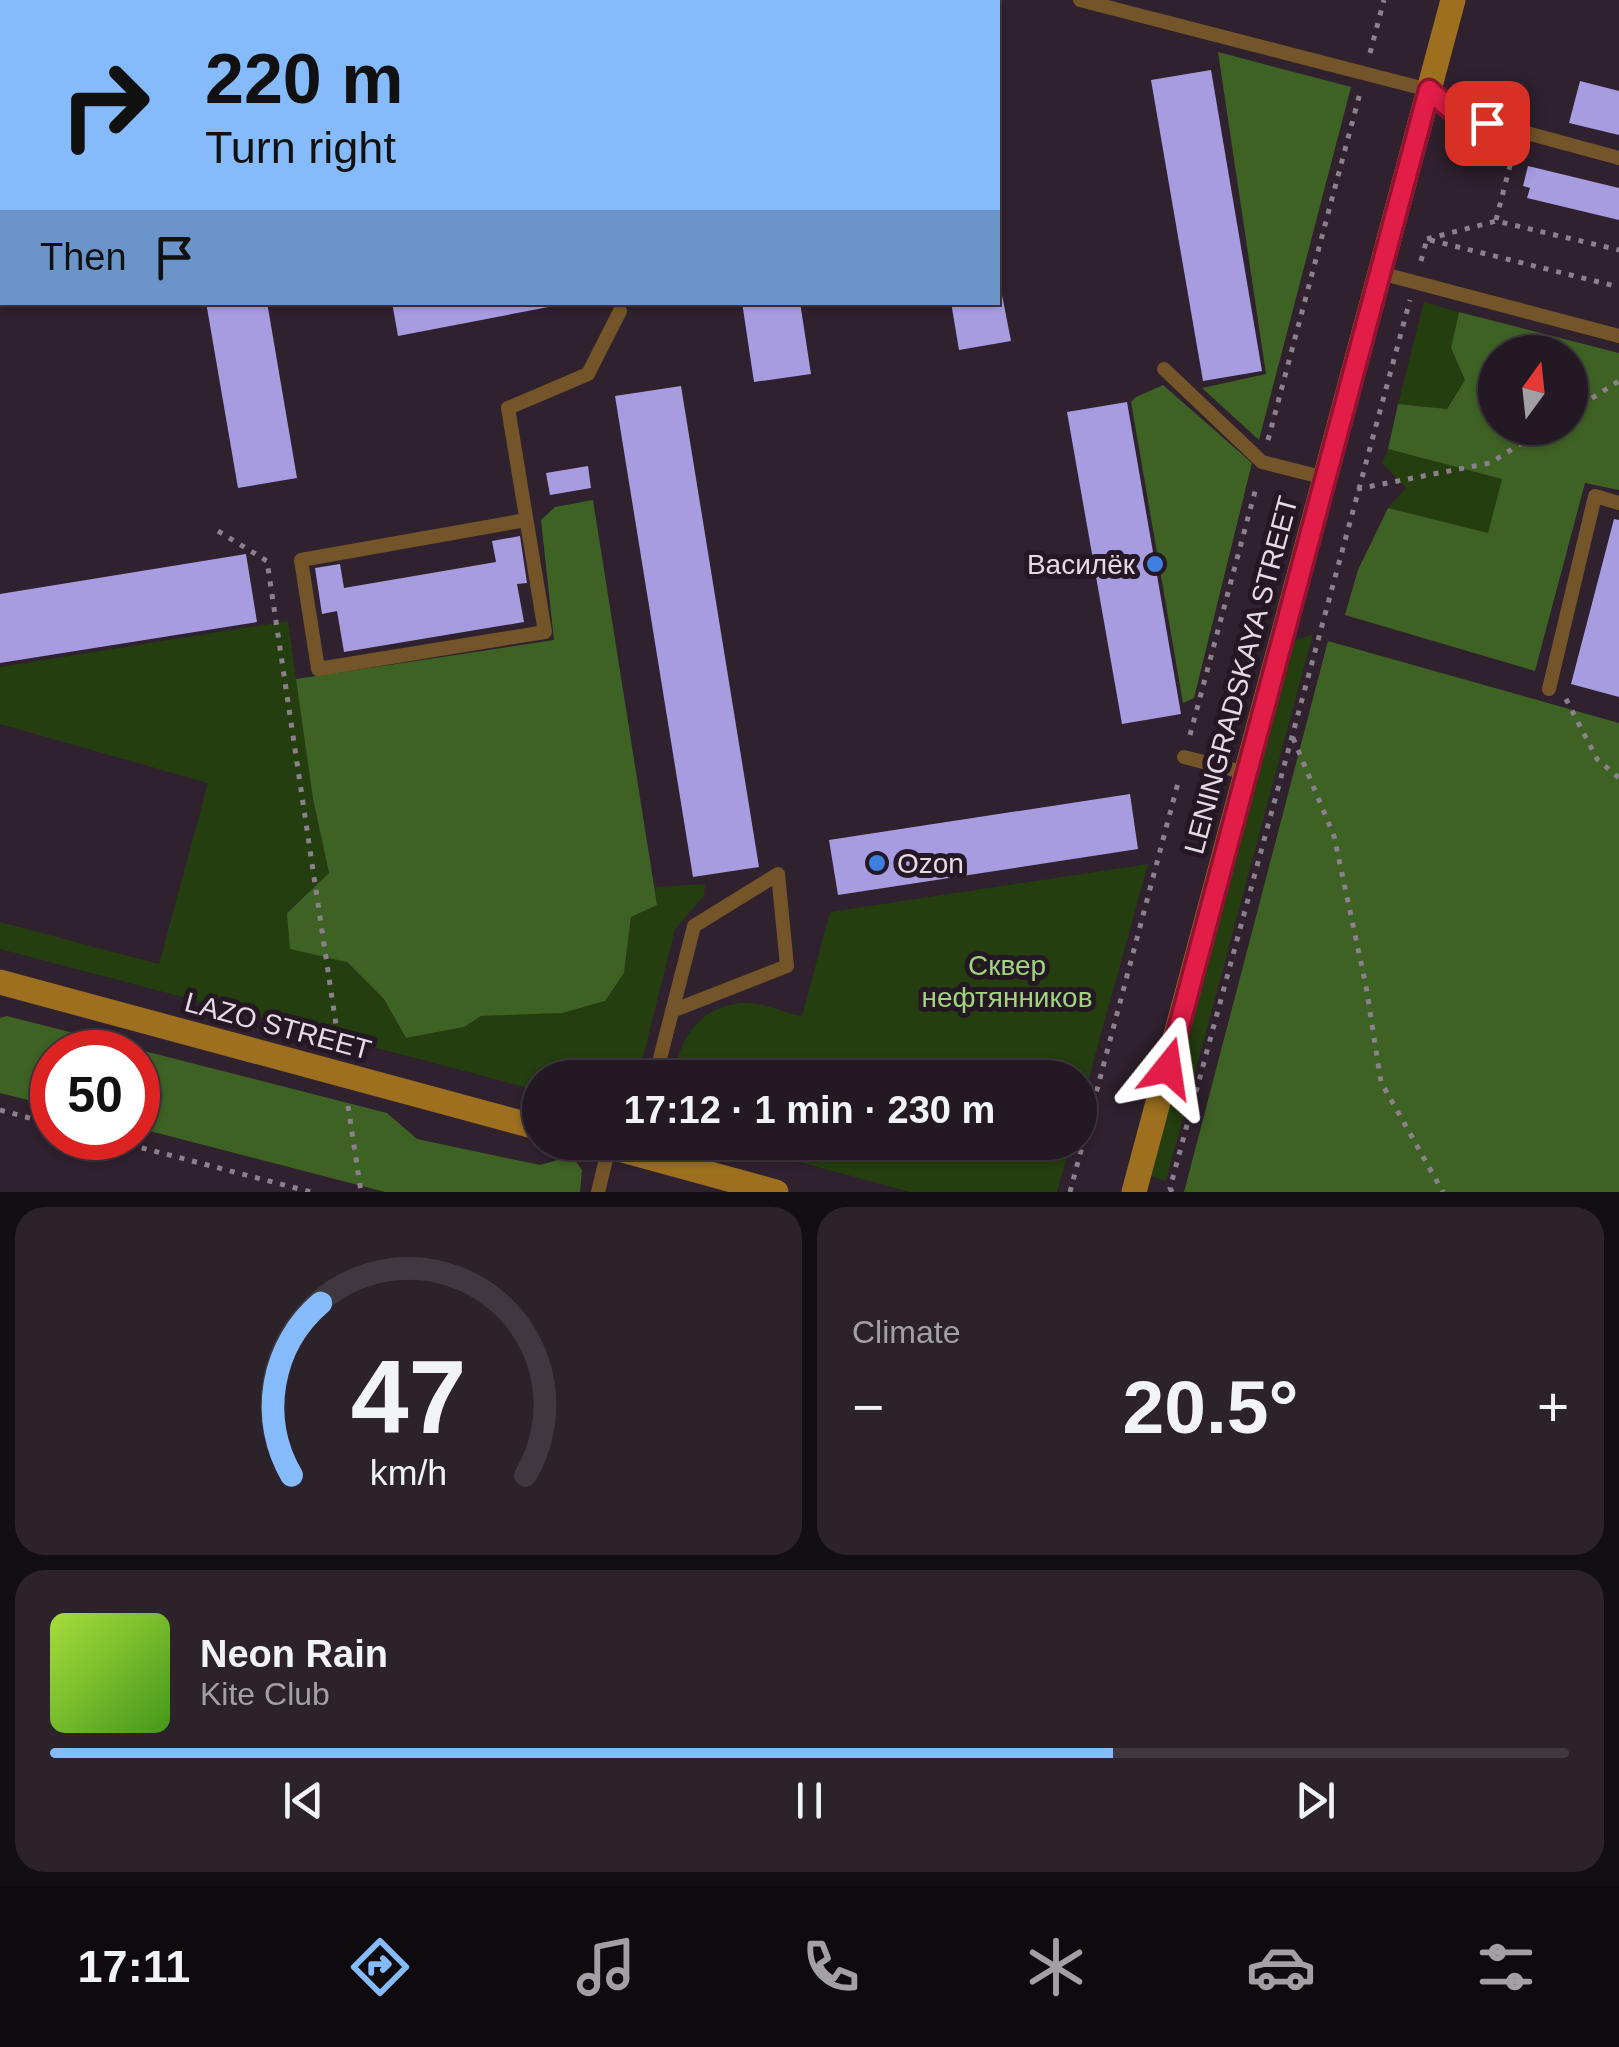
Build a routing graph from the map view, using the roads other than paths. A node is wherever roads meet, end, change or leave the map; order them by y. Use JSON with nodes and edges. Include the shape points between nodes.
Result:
{"nodes":[{"id":1,"x":1080,"y":0,"type":"edge"},
{"id":2,"x":1453,"y":0,"type":"edge"},
{"id":3,"x":1429,"y":90,"type":"junction"},
{"id":4,"x":1619,"y":158,"type":"edge"},
{"id":5,"x":1380,"y":273,"type":"junction"},
{"id":6,"x":620,"y":311,"type":"dead end"},
{"id":7,"x":1619,"y":336,"type":"edge"},
{"id":8,"x":1164,"y":370,"type":"dead end"},
{"id":9,"x":1325,"y":478,"type":"junction"},
{"id":10,"x":1619,"y":503,"type":"edge"},
{"id":11,"x":526,"y":520,"type":"junction"},
{"id":12,"x":1556,"y":691,"type":"road end"},
{"id":13,"x":1184,"y":757,"type":"road end"},
{"id":14,"x":1246,"y":774,"type":"junction"},
{"id":15,"x":0,"y":982,"type":"edge"},
{"id":16,"x":672,"y":1012,"type":"junction"},
{"id":17,"x":660,"y":1060,"type":"edge"},
{"id":18,"x":522,"y":1123,"type":"edge"},
{"id":19,"x":600,"y":1160,"type":"edge"},
{"id":20,"x":675,"y":1160,"type":"edge"},
{"id":21,"x":598,"y":1192,"type":"edge"},
{"id":22,"x":776,"y":1192,"type":"edge"},
{"id":23,"x":1134,"y":1192,"type":"edge"}],
"edges":[{"from":1,"to":3,"type":"lane"},
{"from":2,"to":3,"type":"main road","name":"LENINGRADSKAYA STREET"},
{"from":3,"to":4,"type":"lane","via":[[1456,114]]},
{"from":3,"to":5,"type":"main road","name":"LENINGRADSKAYA STREET"},
{"from":5,"to":7,"type":"lane"},
{"from":5,"to":9,"type":"main road","name":"LENINGRADSKAYA STREET"},
{"from":6,"to":11,"type":"lane","via":[[588,374],[508,408]]},
{"from":8,"to":9,"type":"lane","via":[[1262,462]]},
{"from":9,"to":14,"type":"main road","name":"LENINGRADSKAYA STREET"},
{"from":10,"to":12,"type":"lane","via":[[1595,496]]},
{"from":11,"to":11,"type":"lane","via":[[545,632],[318,669],[302,560]]},
{"from":13,"to":14,"type":"lane"},
{"from":14,"to":23,"type":"main road","name":"LENINGRADSKAYA STREET"},
{"from":15,"to":18,"type":"main road","name":"LAZO STREET"},
{"from":16,"to":16,"type":"lane","via":[[787,966],[778,874],[694,926]]},
{"from":16,"to":17,"type":"lane"},
{"from":19,"to":21,"type":"lane"},
{"from":20,"to":22,"type":"main road"}]}
